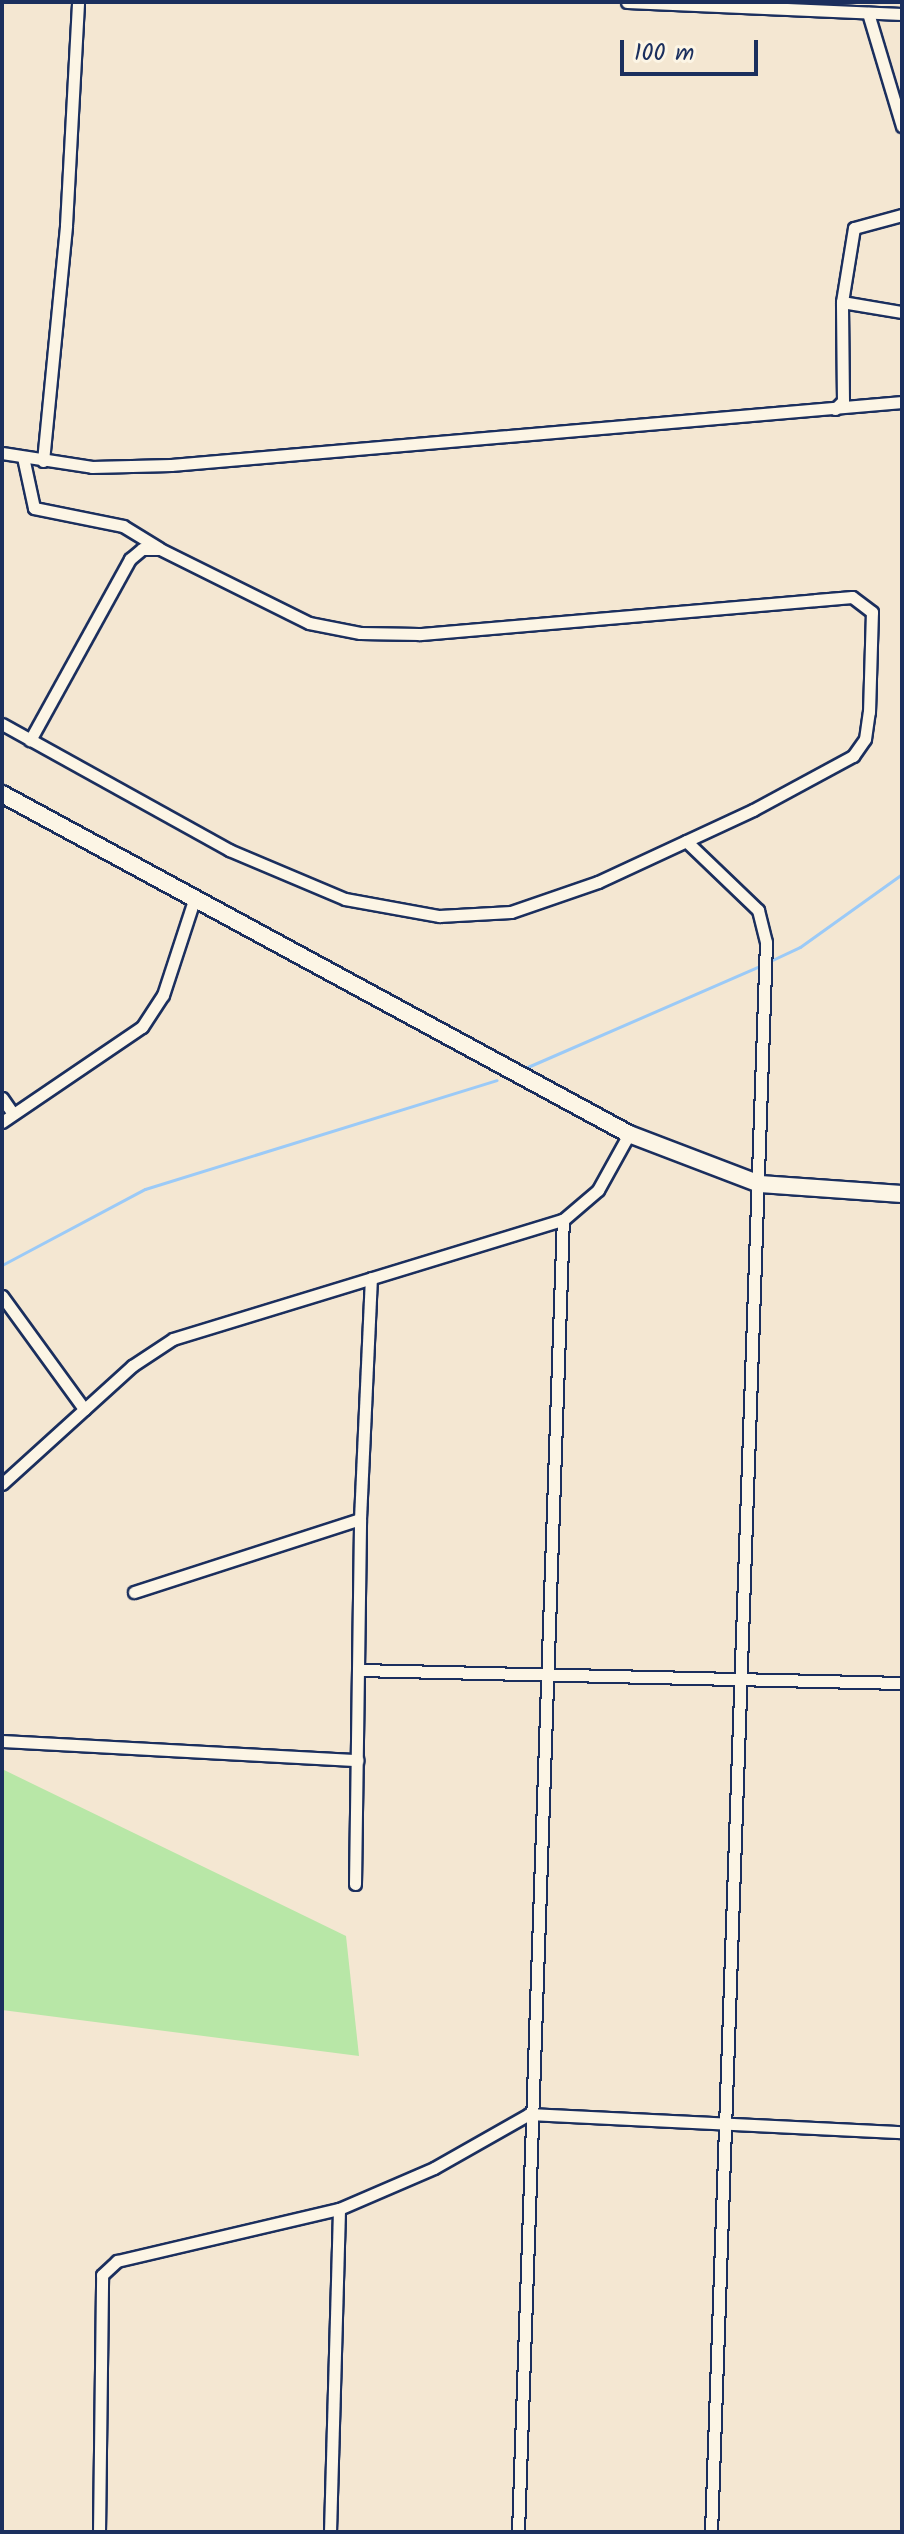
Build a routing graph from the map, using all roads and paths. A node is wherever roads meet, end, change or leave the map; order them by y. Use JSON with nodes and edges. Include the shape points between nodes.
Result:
{"nodes":[{"id":1,"x":78,"y":2,"type":"edge"},
{"id":2,"x":627,"y":2,"type":"edge"},
{"id":3,"x":868,"y":13,"type":"junction"},
{"id":4,"x":902,"y":14,"type":"edge"},
{"id":5,"x":902,"y":126,"type":"edge"},
{"id":6,"x":902,"y":215,"type":"edge"},
{"id":7,"x":842,"y":302,"type":"junction"},
{"id":8,"x":902,"y":312,"type":"edge"},
{"id":9,"x":902,"y":402,"type":"edge"},
{"id":10,"x":835,"y":409,"type":"junction"},
{"id":11,"x":2,"y":453,"type":"edge"},
{"id":12,"x":23,"y":457,"type":"junction"},
{"id":13,"x":43,"y":461,"type":"junction"},
{"id":14,"x":160,"y":549,"type":"junction"},
{"id":15,"x":2,"y":724,"type":"edge"},
{"id":16,"x":30,"y":740,"type":"junction"},
{"id":17,"x":2,"y":794,"type":"edge"},
{"id":18,"x":686,"y":841,"type":"junction"},
{"id":19,"x":194,"y":900,"type":"junction"},
{"id":20,"x":2,"y":1098,"type":"edge"},
{"id":21,"x":13,"y":1114,"type":"junction"},
{"id":22,"x":2,"y":1122,"type":"edge"},
{"id":23,"x":629,"y":1134,"type":"junction"},
{"id":24,"x":760,"y":1184,"type":"junction"},
{"id":25,"x":902,"y":1194,"type":"edge"},
{"id":26,"x":563,"y":1220,"type":"junction"},
{"id":27,"x":371,"y":1278,"type":"junction"},
{"id":28,"x":2,"y":1296,"type":"edge"},
{"id":29,"x":84,"y":1409,"type":"junction"},
{"id":30,"x":2,"y":1484,"type":"edge"},
{"id":31,"x":360,"y":1519,"type":"junction"},
{"id":32,"x":134,"y":1592,"type":"dead end"},
{"id":33,"x":358,"y":1670,"type":"junction"},
{"id":34,"x":547,"y":1675,"type":"junction"},
{"id":35,"x":743,"y":1679,"type":"junction"},
{"id":36,"x":902,"y":1683,"type":"edge"},
{"id":37,"x":2,"y":1741,"type":"edge"},
{"id":38,"x":357,"y":1760,"type":"junction"},
{"id":39,"x":355,"y":1884,"type":"dead end"},
{"id":40,"x":529,"y":2114,"type":"junction"},
{"id":41,"x":725,"y":2127,"type":"junction"},
{"id":42,"x":902,"y":2132,"type":"edge"},
{"id":43,"x":339,"y":2209,"type":"junction"},
{"id":44,"x":99,"y":2532,"type":"edge"},
{"id":45,"x":330,"y":2532,"type":"edge"},
{"id":46,"x":518,"y":2532,"type":"edge"},
{"id":47,"x":711,"y":2532,"type":"edge"}],
"edges":[{"from":1,"to":13,"type":"street","via":[[66,225]]},
{"from":2,"to":3,"type":"street"},
{"from":3,"to":4,"type":"street"},
{"from":3,"to":5,"type":"street"},
{"from":6,"to":7,"type":"street","via":[[854,228]]},
{"from":7,"to":8,"type":"street"},
{"from":7,"to":10,"type":"street","via":[[843,401]]},
{"from":9,"to":10,"type":"street"},
{"from":10,"to":13,"type":"street","via":[[171,465]]},
{"from":11,"to":12,"type":"street"},
{"from":12,"to":13,"type":"street"},
{"from":12,"to":14,"type":"street","via":[[34,508],[123,526]]},
{"from":14,"to":16,"type":"street","via":[[142,549],[130,559]]},
{"from":14,"to":18,"type":"street","via":[[309,623],[360,633],[419,634],[852,597],[863,602],[872,612],[869,712],[861,748],[823,775]]},
{"from":15,"to":16,"type":"street"},
{"from":16,"to":18,"type":"street","via":[[229,850],[345,899],[390,911],[454,917],[519,910],[553,901]]},
{"from":17,"to":19,"type":"main road"},
{"from":18,"to":24,"type":"street","via":[[758,910],[766,962]]},
{"from":19,"to":21,"type":"street","via":[[163,995],[147,1020]]},
{"from":19,"to":23,"type":"main road"},
{"from":20,"to":21,"type":"street"},
{"from":21,"to":22,"type":"street"},
{"from":23,"to":24,"type":"main road"},
{"from":23,"to":26,"type":"street","via":[[598,1190]]},
{"from":24,"to":25,"type":"main road"},
{"from":24,"to":35,"type":"street"},
{"from":26,"to":27,"type":"street"},
{"from":26,"to":34,"type":"street"},
{"from":27,"to":29,"type":"street","via":[[173,1339],[132,1366]]},
{"from":27,"to":31,"type":"street"},
{"from":28,"to":29,"type":"street"},
{"from":29,"to":30,"type":"street"},
{"from":31,"to":32,"type":"street"},
{"from":31,"to":33,"type":"street"},
{"from":33,"to":34,"type":"street"},
{"from":33,"to":38,"type":"street"},
{"from":34,"to":35,"type":"street"},
{"from":34,"to":40,"type":"street"},
{"from":35,"to":36,"type":"street"},
{"from":35,"to":41,"type":"street"},
{"from":37,"to":38,"type":"street"},
{"from":38,"to":39,"type":"street"},
{"from":40,"to":41,"type":"street"},
{"from":40,"to":43,"type":"street","via":[[434,2168]]},
{"from":40,"to":46,"type":"street"},
{"from":41,"to":42,"type":"street"},
{"from":41,"to":47,"type":"street"},
{"from":43,"to":44,"type":"street","via":[[108,2267],[102,2275]]},
{"from":43,"to":45,"type":"street"}]}
